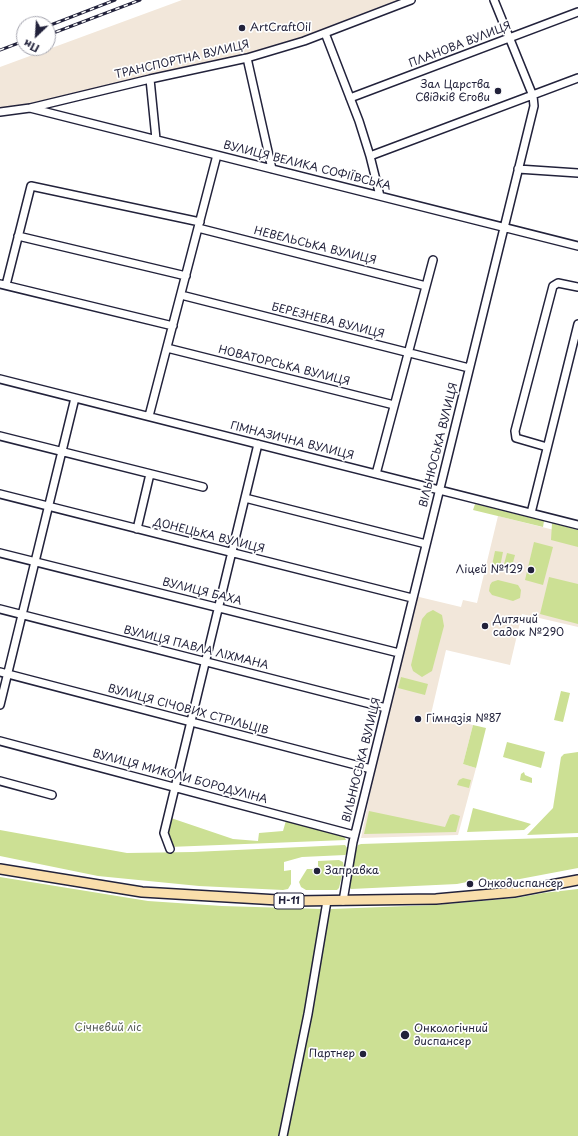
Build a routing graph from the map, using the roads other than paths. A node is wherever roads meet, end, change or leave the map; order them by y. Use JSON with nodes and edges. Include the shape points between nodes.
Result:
{"nodes":[{"id":1,"x":411,"y":0,"type":"edge"},
{"id":2,"x":494,"y":0,"type":"edge"},
{"id":3,"x":578,"y":12,"type":"edge"},
{"id":4,"x":326,"y":33,"type":"junction"},
{"id":5,"x":509,"y":38,"type":"junction"},
{"id":6,"x":248,"y":58,"type":"junction"},
{"id":7,"x":578,"y":78,"type":"edge"},
{"id":8,"x":150,"y":79,"type":"junction"},
{"id":9,"x":534,"y":96,"type":"junction"},
{"id":10,"x":350,"y":98,"type":"junction"},
{"id":11,"x":30,"y":108,"type":"junction"},
{"id":12,"x":0,"y":112,"type":"edge"},
{"id":13,"x":156,"y":139,"type":"junction"},
{"id":14,"x":217,"y":155,"type":"junction"},
{"id":15,"x":370,"y":156,"type":"junction"},
{"id":16,"x":272,"y":169,"type":"junction"},
{"id":17,"x":518,"y":169,"type":"junction"},
{"id":18,"x":578,"y":173,"type":"edge"},
{"id":19,"x":380,"y":196,"type":"junction"},
{"id":20,"x":199,"y":225,"type":"junction"},
{"id":21,"x":504,"y":227,"type":"junction"},
{"id":22,"x":18,"y":236,"type":"junction"},
{"id":23,"x":578,"y":246,"type":"edge"},
{"id":24,"x":433,"y":260,"type":"dead end"},
{"id":25,"x":186,"y":276,"type":"junction"},
{"id":26,"x":3,"y":285,"type":"edge"},
{"id":27,"x":426,"y":286,"type":"junction"},
{"id":28,"x":578,"y":287,"type":"edge"},
{"id":29,"x":181,"y":295,"type":"junction"},
{"id":30,"x":578,"y":324,"type":"edge"},
{"id":31,"x":173,"y":326,"type":"junction"},
{"id":32,"x":168,"y":348,"type":"junction"},
{"id":33,"x":408,"y":353,"type":"junction"},
{"id":34,"x":469,"y":368,"type":"junction"},
{"id":35,"x":0,"y":378,"type":"edge"},
{"id":36,"x":75,"y":398,"type":"junction"},
{"id":37,"x":394,"y":405,"type":"junction"},
{"id":38,"x":149,"y":416,"type":"junction"},
{"id":39,"x":0,"y":436,"type":"edge"},
{"id":40,"x":258,"y":444,"type":"junction"},
{"id":41,"x":547,"y":447,"type":"junction"},
{"id":42,"x":62,"y":452,"type":"junction"},
{"id":43,"x":150,"y":474,"type":"junction"},
{"id":44,"x":376,"y":474,"type":"junction"},
{"id":45,"x":203,"y":487,"type":"dead end"},
{"id":46,"x":439,"y":490,"type":"junction"},
{"id":47,"x":0,"y":494,"type":"edge"},
{"id":48,"x":245,"y":498,"type":"junction"},
{"id":49,"x":49,"y":507,"type":"junction"},
{"id":50,"x":531,"y":513,"type":"junction"},
{"id":51,"x":578,"y":525,"type":"edge"},
{"id":52,"x":137,"y":529,"type":"junction"},
{"id":53,"x":426,"y":544,"type":"junction"},
{"id":54,"x":0,"y":553,"type":"edge"},
{"id":55,"x":232,"y":553,"type":"junction"},
{"id":56,"x":35,"y":562,"type":"junction"},
{"id":57,"x":412,"y":598,"type":"junction"},
{"id":58,"x":218,"y":608,"type":"junction"},
{"id":59,"x":0,"y":609,"type":"edge"},
{"id":60,"x":22,"y":615,"type":"junction"},
{"id":61,"x":399,"y":653,"type":"junction"},
{"id":62,"x":205,"y":662,"type":"junction"},
{"id":63,"x":4,"y":673,"type":"edge"},
{"id":64,"x":0,"y":705,"type":"edge"},
{"id":65,"x":386,"y":708,"type":"junction"},
{"id":66,"x":191,"y":722,"type":"junction"},
{"id":67,"x":0,"y":741,"type":"edge"},
{"id":68,"x":371,"y":769,"type":"junction"},
{"id":69,"x":0,"y":780,"type":"edge"},
{"id":70,"x":175,"y":788,"type":"junction"},
{"id":71,"x":52,"y":795,"type":"dead end"},
{"id":72,"x":354,"y":835,"type":"junction"},
{"id":73,"x":170,"y":849,"type":"dead end"},
{"id":74,"x":0,"y":869,"type":"edge"},
{"id":75,"x":578,"y":880,"type":"edge"},
{"id":76,"x":327,"y":901,"type":"junction"},
{"id":77,"x":343,"y":901,"type":"junction"},
{"id":78,"x":283,"y":1136,"type":"edge"}],
"edges":[{"from":1,"to":4,"type":"street","name":"ТРАНСПОРТНА ВУЛИЦЯ"},
{"from":2,"to":5,"type":"street"},
{"from":3,"to":5,"type":"street","name":"ПЛАНОВА ВУЛИЦЯ"},
{"from":4,"to":6,"type":"street","name":"ТРАНСПОРТНА ВУЛИЦЯ"},
{"from":4,"to":10,"type":"street"},
{"from":5,"to":9,"type":"street"},
{"from":5,"to":10,"type":"street","name":"ПЛАНОВА ВУЛИЦЯ"},
{"from":6,"to":8,"type":"street","name":"ТРАНСПОРТНА ВУЛИЦЯ"},
{"from":6,"to":16,"type":"street"},
{"from":7,"to":9,"type":"street"},
{"from":8,"to":11,"type":"street","name":"ТРАНСПОРТНА ВУЛИЦЯ"},
{"from":8,"to":13,"type":"street"},
{"from":9,"to":15,"type":"street"},
{"from":9,"to":17,"type":"street","name":"ВІЛЬНЮСЬКА ВУЛИЦЯ","via":[[534,106]]},
{"from":10,"to":15,"type":"street"},
{"from":11,"to":12,"type":"street","name":"ТРАНСПОРТНА ВУЛИЦЯ"},
{"from":11,"to":13,"type":"street","name":"ВУЛИЦЯ ВЕЛИКА СОФІЇВСЬКА"},
{"from":13,"to":14,"type":"street","name":"ВУЛИЦЯ ВЕЛИКА СОФІЇВСЬКА"},
{"from":14,"to":16,"type":"street","name":"ВУЛИЦЯ ВЕЛИКА СОФІЇВСЬКА"},
{"from":14,"to":20,"type":"street"},
{"from":15,"to":19,"type":"street"},
{"from":16,"to":19,"type":"street","name":"ВУЛИЦЯ ВЕЛИКА СОФІЇВСЬКА"},
{"from":17,"to":18,"type":"street"},
{"from":17,"to":21,"type":"street","name":"ВІЛЬНЮСЬКА ВУЛИЦЯ"},
{"from":19,"to":21,"type":"street","name":"ВУЛИЦЯ ВЕЛИКА СОФІЇВСЬКА"},
{"from":20,"to":22,"type":"street","name":"НЕВЕЛЬСЬКА ВУЛИЦЯ","via":[[31,186]]},
{"from":20,"to":25,"type":"street"},
{"from":20,"to":27,"type":"street","name":"НЕВЕЛЬСЬКА ВУЛИЦЯ"},
{"from":21,"to":23,"type":"street","name":"ВУЛИЦЯ ВЕЛИКА СОФІЇВСЬКА"},
{"from":21,"to":34,"type":"street","name":"ВІЛЬНЮСЬКА ВУЛИЦЯ"},
{"from":22,"to":25,"type":"street"},
{"from":22,"to":26,"type":"street"},
{"from":24,"to":27,"type":"street"},
{"from":25,"to":29,"type":"street"},
{"from":26,"to":31,"type":"street"},
{"from":27,"to":33,"type":"street"},
{"from":28,"to":41,"type":"street","via":[[558,283],[553,286],[515,431],[516,438]]},
{"from":29,"to":31,"type":"street"},
{"from":29,"to":33,"type":"street","name":"БЕРЕЗНЕВА ВУЛИЦЯ"},
{"from":30,"to":41,"type":"street"},
{"from":31,"to":32,"type":"street"},
{"from":32,"to":37,"type":"street","name":"НОВАТОРСЬКА ВУЛИЦЯ"},
{"from":32,"to":38,"type":"street"},
{"from":33,"to":34,"type":"street","name":"БЕРЕЗНЕВА ВУЛИЦЯ"},
{"from":33,"to":37,"type":"street"},
{"from":34,"to":46,"type":"street","name":"ВІЛЬНЮСЬКА ВУЛИЦЯ"},
{"from":35,"to":36,"type":"street","name":"ГІМНАЗИЧНА ВУЛИЦЯ"},
{"from":36,"to":38,"type":"street","name":"ГІМНАЗИЧНА ВУЛИЦЯ"},
{"from":36,"to":42,"type":"street"},
{"from":37,"to":44,"type":"street"},
{"from":38,"to":40,"type":"street","name":"ГІМНАЗИЧНА ВУЛИЦЯ"},
{"from":39,"to":42,"type":"street"},
{"from":40,"to":44,"type":"street","name":"ГІМНАЗИЧНА ВУЛИЦЯ"},
{"from":40,"to":48,"type":"street"},
{"from":41,"to":50,"type":"street"},
{"from":42,"to":43,"type":"street"},
{"from":42,"to":49,"type":"street"},
{"from":43,"to":45,"type":"street"},
{"from":43,"to":52,"type":"street"},
{"from":44,"to":46,"type":"street","name":"ГІМНАЗИЧНА ВУЛИЦЯ"},
{"from":46,"to":50,"type":"street","name":"ГІМНАЗИЧНА ВУЛИЦЯ"},
{"from":46,"to":53,"type":"street","name":"ВІЛЬНЮСЬКА ВУЛИЦЯ"},
{"from":47,"to":49,"type":"street","name":"ДОНЕЦЬКА ВУЛИЦЯ"},
{"from":48,"to":53,"type":"street"},
{"from":48,"to":55,"type":"street"},
{"from":49,"to":52,"type":"street","name":"ДОНЕЦЬКА ВУЛИЦЯ"},
{"from":49,"to":56,"type":"street"},
{"from":50,"to":51,"type":"street","name":"ГІМНАЗИЧНА ВУЛИЦЯ"},
{"from":52,"to":55,"type":"street","name":"ДОНЕЦЬКА ВУЛИЦЯ"},
{"from":53,"to":57,"type":"street","name":"ВІЛЬНЮСЬКА ВУЛИЦЯ"},
{"from":54,"to":56,"type":"street","name":"ВУЛИЦЯ БАХА"},
{"from":55,"to":57,"type":"street","name":"ДОНЕЦЬКА ВУЛИЦЯ"},
{"from":55,"to":58,"type":"street"},
{"from":56,"to":58,"type":"street","name":"ВУЛИЦЯ БАХА"},
{"from":56,"to":60,"type":"street"},
{"from":57,"to":61,"type":"street","name":"ВІЛЬНЮСЬКА ВУЛИЦЯ"},
{"from":58,"to":61,"type":"street","name":"ВУЛИЦЯ БАХА"},
{"from":58,"to":62,"type":"street"},
{"from":59,"to":60,"type":"street","name":"ВУЛИЦЯ ПАВЛА ЛІХМАНА"},
{"from":60,"to":62,"type":"street","name":"ВУЛИЦЯ ПАВЛА ЛІХМАНА"},
{"from":60,"to":63,"type":"street"},
{"from":61,"to":65,"type":"street","name":"ВІЛЬНЮСЬКА ВУЛИЦЯ"},
{"from":62,"to":65,"type":"street","name":"ВУЛИЦЯ ПАВЛА ЛІХМАНА"},
{"from":62,"to":66,"type":"street"},
{"from":63,"to":64,"type":"street"},
{"from":63,"to":66,"type":"street","name":"ВУЛИЦЯ СІЧОВИХ СТРІЛЬЦІВ"},
{"from":65,"to":68,"type":"street","name":"ВІЛЬНЮСЬКА ВУЛИЦЯ"},
{"from":66,"to":68,"type":"street","name":"ВУЛИЦЯ СІЧОВИХ СТРІЛЬЦІВ"},
{"from":66,"to":70,"type":"street"},
{"from":67,"to":70,"type":"street","name":"ВУЛИЦЯ МИКОЛИ БОРОДУЛІНА"},
{"from":68,"to":72,"type":"street","name":"ВІЛЬНЮСЬКА ВУЛИЦЯ"},
{"from":69,"to":71,"type":"street"},
{"from":70,"to":72,"type":"street","name":"ВУЛИЦЯ МИКОЛИ БОРОДУЛІНА"},
{"from":70,"to":73,"type":"street","via":[[164,833]]},
{"from":72,"to":77,"type":"street","name":"ВІЛЬНЮСЬКА ВУЛИЦЯ"},
{"from":74,"to":76,"type":"main road","number":"Н-11","via":[[142,892]]},
{"from":75,"to":77,"type":"main road","number":"Н-11","via":[[519,891],[436,899]]},
{"from":76,"to":77,"type":"main road","number":"Н-11"},
{"from":76,"to":78,"type":"street","via":[[308,1014]]}]}
